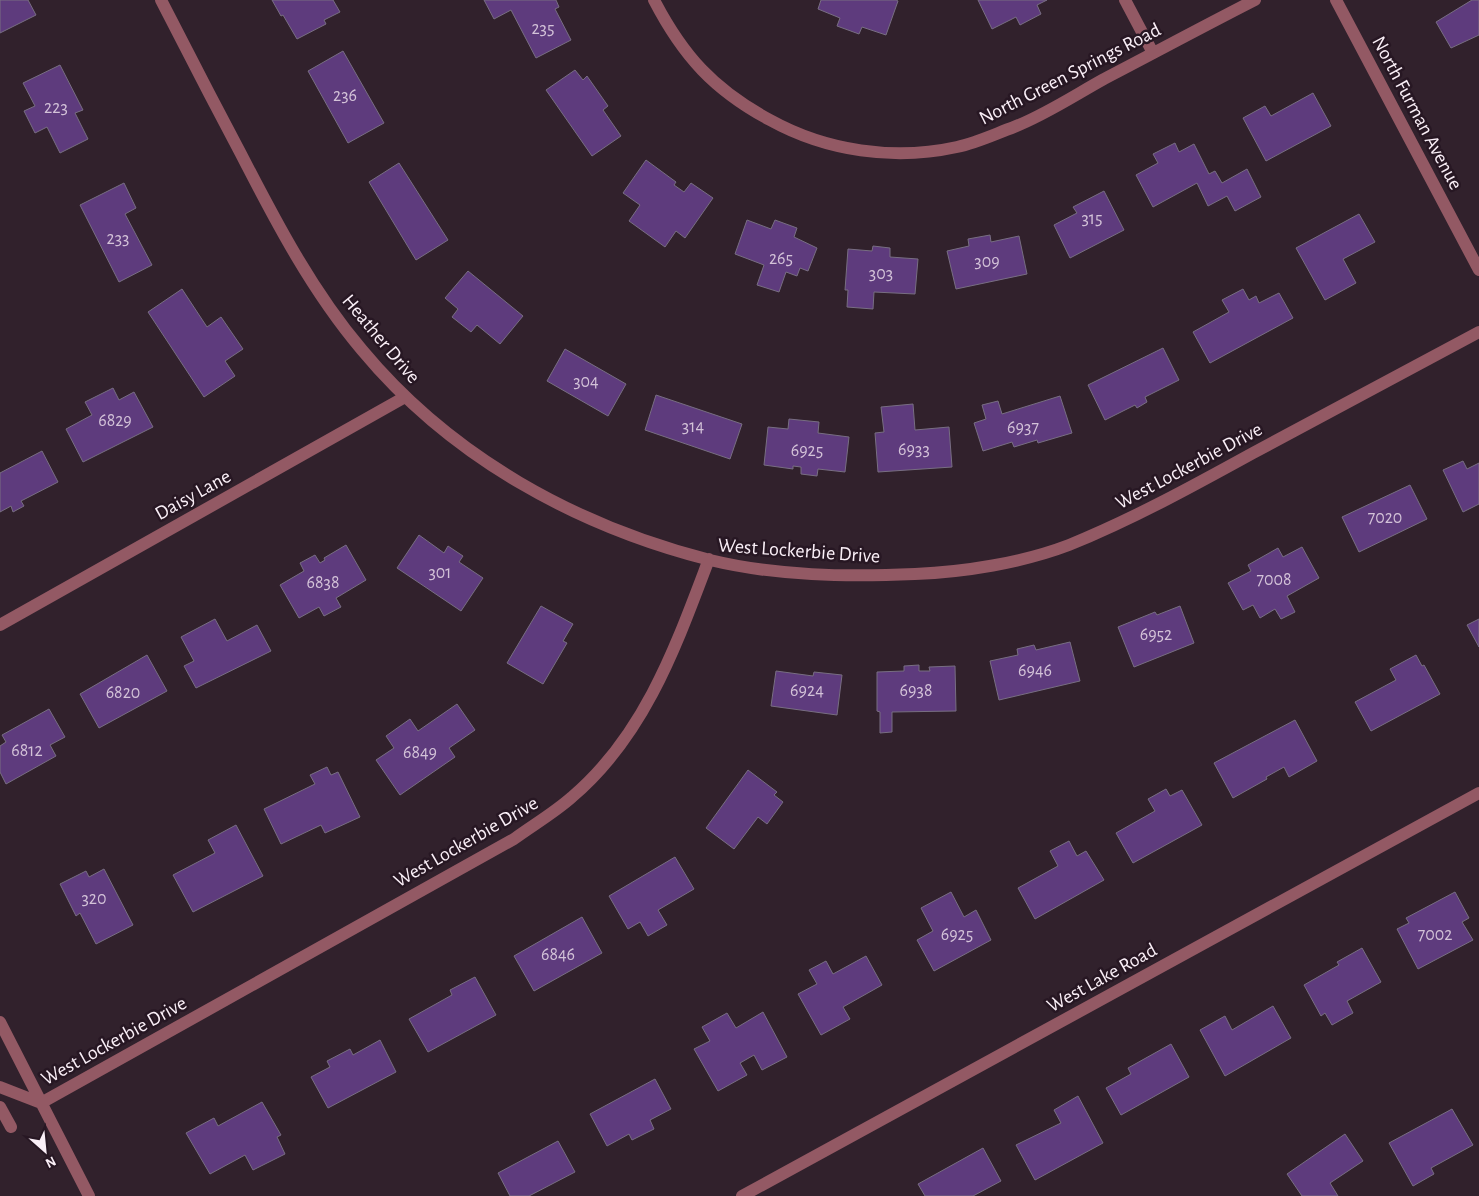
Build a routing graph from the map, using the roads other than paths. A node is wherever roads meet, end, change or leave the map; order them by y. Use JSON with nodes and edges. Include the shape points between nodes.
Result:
{"nodes":[{"id":1,"x":161,"y":0,"type":"edge"},
{"id":2,"x":654,"y":0,"type":"edge"},
{"id":3,"x":1125,"y":0,"type":"edge"},
{"id":4,"x":1255,"y":0,"type":"edge"},
{"id":5,"x":1336,"y":0,"type":"edge"},
{"id":6,"x":1153,"y":53,"type":"junction"},
{"id":7,"x":1479,"y":270,"type":"edge"},
{"id":8,"x":1479,"y":332,"type":"edge"},
{"id":9,"x":405,"y":397,"type":"junction"},
{"id":10,"x":709,"y":560,"type":"junction"},
{"id":11,"x":0,"y":625,"type":"edge"},
{"id":12,"x":1479,"y":793,"type":"edge"},
{"id":13,"x":0,"y":1022,"type":"edge"},
{"id":14,"x":0,"y":1087,"type":"edge"},
{"id":15,"x":41,"y":1103,"type":"junction"},
{"id":16,"x":0,"y":1107,"type":"edge"},
{"id":17,"x":11,"y":1127,"type":"dead end"},
{"id":18,"x":89,"y":1196,"type":"edge"},
{"id":19,"x":742,"y":1196,"type":"edge"}],
"edges":[{"from":1,"to":9,"type":"street","name":"Heather Drive","via":[[273,217],[311,280],[362,351]]},
{"from":2,"to":6,"type":"street","name":"North Green Springs Road","via":[[686,52],[710,79],[738,102],[801,136],[836,146],[884,153],[957,147],[992,136],[1025,122]]},
{"from":3,"to":6,"type":"street"},
{"from":4,"to":6,"type":"street","name":"North Green Springs Road"},
{"from":5,"to":7,"type":"street","name":"North Furman Avenue"},
{"from":8,"to":10,"type":"street","name":"West Lockerbie Drive","via":[[1137,515],[1070,544],[1035,555],[987,566],[878,577],[818,575]]},
{"from":9,"to":10,"type":"street","name":"Heather Drive","via":[[472,452],[508,478],[543,497],[628,535]]},
{"from":9,"to":11,"type":"street","name":"Daisy Lane"},
{"from":10,"to":15,"type":"street","name":"West Lockerbie Drive","via":[[674,651],[641,715],[606,763],[554,813],[514,839]]},
{"from":12,"to":19,"type":"street","name":"West Lake Road"},
{"from":13,"to":15,"type":"street"},
{"from":14,"to":15,"type":"street"},
{"from":15,"to":18,"type":"street"},
{"from":16,"to":17,"type":"street"}]}
